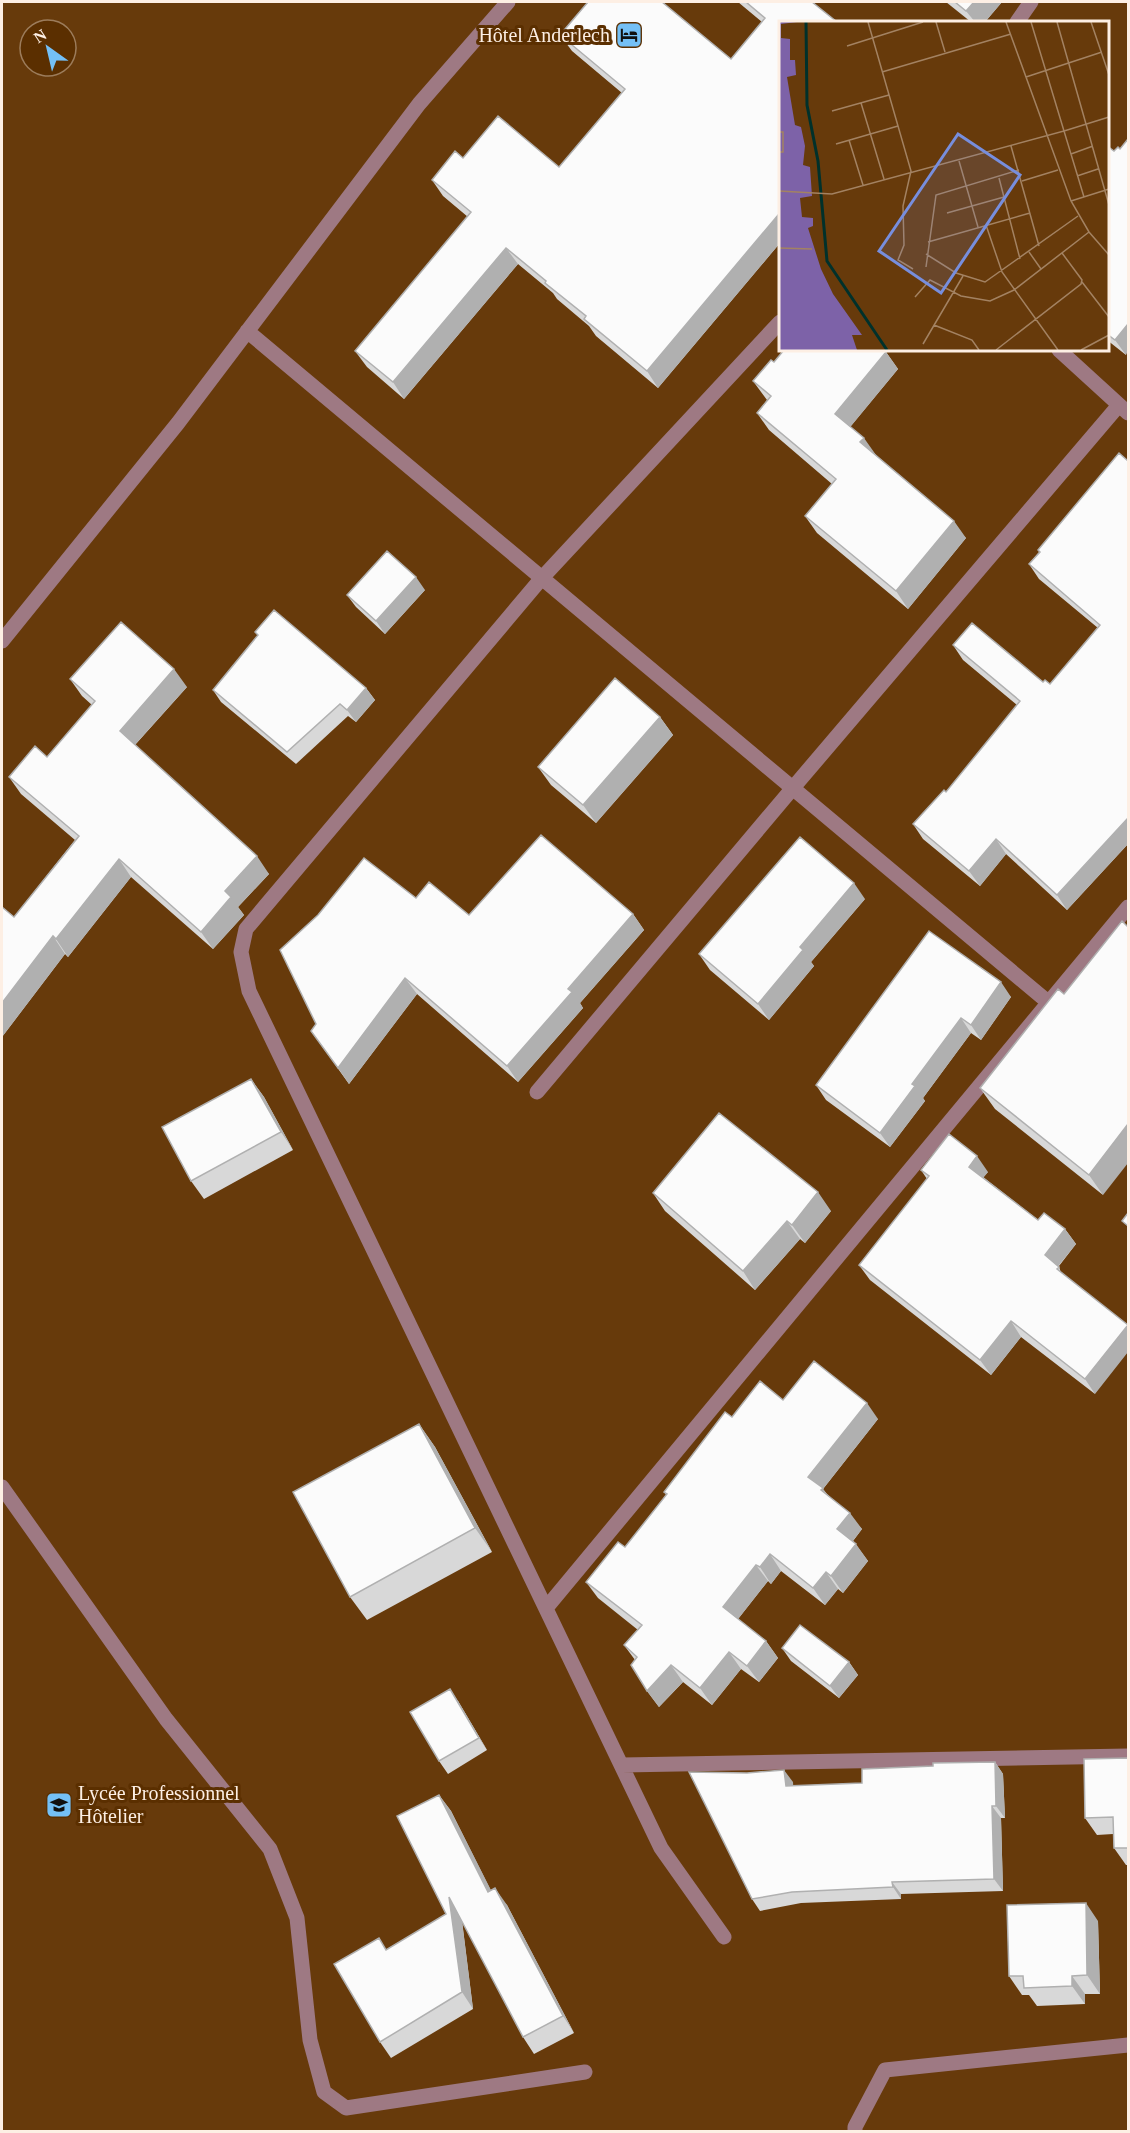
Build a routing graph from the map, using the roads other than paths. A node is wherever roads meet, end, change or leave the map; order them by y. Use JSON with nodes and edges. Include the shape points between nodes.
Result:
{"nodes":[{"id":1,"x":508,"y":2,"type":"edge"},
{"id":2,"x":1031,"y":2,"type":"edge"},
{"id":3,"x":1018,"y":21,"type":"edge"},
{"id":4,"x":779,"y":323,"type":"edge"},
{"id":5,"x":247,"y":331,"type":"junction"},
{"id":6,"x":1060,"y":351,"type":"edge"},
{"id":7,"x":1124,"y":409,"type":"edge"},
{"id":8,"x":541,"y":579,"type":"junction"},
{"id":9,"x":2,"y":641,"type":"edge"},
{"id":10,"x":792,"y":789,"type":"junction"},
{"id":11,"x":1128,"y":907,"type":"edge"},
{"id":12,"x":1048,"y":1002,"type":"junction"},
{"id":13,"x":537,"y":1092,"type":"dead end"},
{"id":14,"x":2,"y":1487,"type":"edge"},
{"id":15,"x":547,"y":1607,"type":"junction"},
{"id":16,"x":1128,"y":1756,"type":"edge"},
{"id":17,"x":622,"y":1765,"type":"junction"},
{"id":18,"x":724,"y":1937,"type":"dead end"},
{"id":19,"x":1128,"y":2045,"type":"edge"},
{"id":20,"x":585,"y":2072,"type":"dead end"},
{"id":21,"x":855,"y":2132,"type":"edge"}],
"edges":[{"from":1,"to":5,"type":"street","via":[[419,104]]},
{"from":2,"to":3,"type":"street"},
{"from":4,"to":8,"type":"street"},
{"from":5,"to":8,"type":"street"},
{"from":5,"to":9,"type":"street"},
{"from":6,"to":7,"type":"street"},
{"from":7,"to":10,"type":"street"},
{"from":8,"to":10,"type":"street"},
{"from":8,"to":15,"type":"street","via":[[246,929],[241,952],[249,991]]},
{"from":10,"to":12,"type":"street"},
{"from":10,"to":13,"type":"street"},
{"from":11,"to":12,"type":"street"},
{"from":12,"to":15,"type":"street"},
{"from":14,"to":20,"type":"street","via":[[166,1719],[270,1849],[297,1918],[310,2040],[324,2092],[346,2108]]},
{"from":15,"to":17,"type":"street"},
{"from":16,"to":17,"type":"street"},
{"from":17,"to":18,"type":"street","via":[[661,1848]]},
{"from":19,"to":21,"type":"street","via":[[885,2070]]}]}
